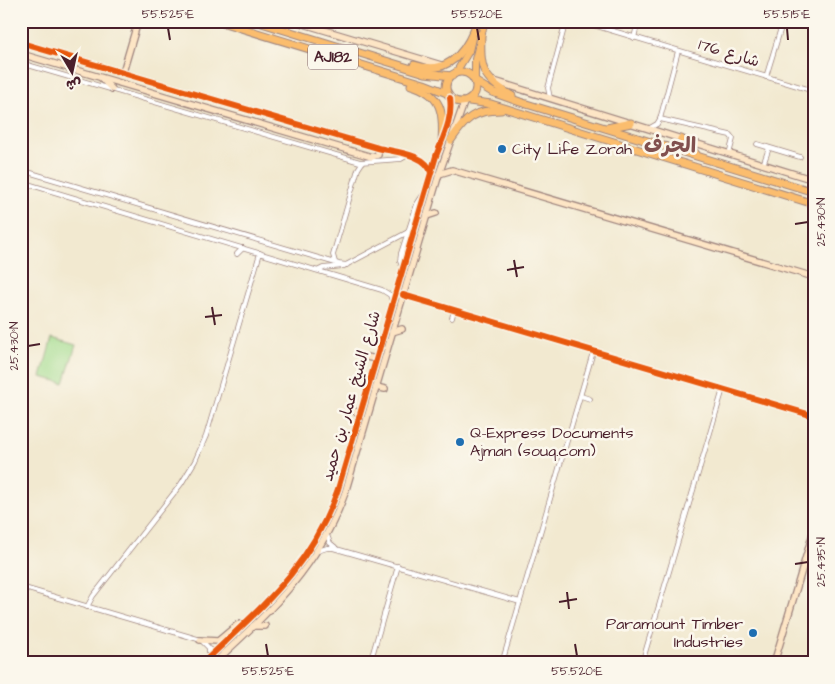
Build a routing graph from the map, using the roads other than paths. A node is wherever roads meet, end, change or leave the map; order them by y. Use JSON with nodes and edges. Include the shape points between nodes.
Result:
{"nodes":[{"id":1,"x":138,"y":21,"type":"edge"},
{"id":2,"x":218,"y":21,"type":"edge"},
{"id":3,"x":256,"y":21,"type":"edge"},
{"id":4,"x":269,"y":21,"type":"edge"},
{"id":5,"x":294,"y":21,"type":"edge"},
{"id":6,"x":476,"y":21,"type":"edge"},
{"id":7,"x":485,"y":21,"type":"edge"},
{"id":8,"x":566,"y":21,"type":"edge"},
{"id":9,"x":580,"y":21,"type":"edge"},
{"id":10,"x":637,"y":21,"type":"edge"},
{"id":11,"x":783,"y":21,"type":"edge"},
{"id":12,"x":308,"y":22,"type":"edge"},
{"id":13,"x":316,"y":28,"type":"junction"},
{"id":14,"x":283,"y":30,"type":"junction"},
{"id":15,"x":474,"y":30,"type":"junction"},
{"id":16,"x":481,"y":34,"type":"junction"},
{"id":17,"x":633,"y":37,"type":"junction"},
{"id":18,"x":21,"y":43,"type":"edge"},
{"id":19,"x":45,"y":49,"type":"junction"},
{"id":20,"x":680,"y":51,"type":"junction"},
{"id":21,"x":21,"y":54,"type":"edge"},
{"id":22,"x":42,"y":60,"type":"junction"},
{"id":23,"x":392,"y":62,"type":"junction"},
{"id":24,"x":21,"y":63,"type":"edge"},
{"id":25,"x":444,"y":65,"type":"junction"},
{"id":26,"x":123,"y":72,"type":"junction"},
{"id":27,"x":391,"y":75,"type":"junction"},
{"id":28,"x":453,"y":75,"type":"junction"},
{"id":29,"x":766,"y":77,"type":"junction"},
{"id":30,"x":101,"y":78,"type":"junction"},
{"id":31,"x":489,"y":79,"type":"junction"},
{"id":32,"x":475,"y":81,"type":"junction"},
{"id":33,"x":158,"y":82,"type":"junction"},
{"id":34,"x":548,"y":88,"type":"junction"},
{"id":35,"x":112,"y":89,"type":"junction"},
{"id":36,"x":814,"y":92,"type":"edge"},
{"id":37,"x":155,"y":93,"type":"junction"},
{"id":38,"x":538,"y":94,"type":"junction"},
{"id":39,"x":448,"y":96,"type":"junction"},
{"id":40,"x":550,"y":98,"type":"junction"},
{"id":41,"x":467,"y":102,"type":"junction"},
{"id":42,"x":520,"y":102,"type":"junction"},
{"id":43,"x":509,"y":110,"type":"junction"},
{"id":44,"x":659,"y":120,"type":"junction"},
{"id":45,"x":631,"y":123,"type":"junction"},
{"id":46,"x":605,"y":128,"type":"junction"},
{"id":47,"x":648,"y":129,"type":"junction"},
{"id":48,"x":664,"y":134,"type":"junction"},
{"id":49,"x":681,"y":139,"type":"junction"},
{"id":50,"x":451,"y":140,"type":"junction"},
{"id":51,"x":442,"y":142,"type":"junction"},
{"id":52,"x":757,"y":144,"type":"dead end"},
{"id":53,"x":378,"y":148,"type":"junction"},
{"id":54,"x":768,"y":148,"type":"junction"},
{"id":55,"x":729,"y":154,"type":"junction"},
{"id":56,"x":408,"y":155,"type":"junction"},
{"id":57,"x":436,"y":156,"type":"junction"},
{"id":58,"x":698,"y":156,"type":"junction"},
{"id":59,"x":800,"y":157,"type":"dead end"},
{"id":60,"x":444,"y":158,"type":"junction"},
{"id":61,"x":423,"y":161,"type":"junction"},
{"id":62,"x":362,"y":163,"type":"junction"},
{"id":63,"x":763,"y":165,"type":"junction"},
{"id":64,"x":21,"y":170,"type":"edge"},
{"id":65,"x":452,"y":170,"type":"junction"},
{"id":66,"x":431,"y":173,"type":"junction"},
{"id":67,"x":439,"y":174,"type":"junction"},
{"id":68,"x":814,"y":180,"type":"edge"},
{"id":69,"x":21,"y":182,"type":"edge"},
{"id":70,"x":425,"y":192,"type":"junction"},
{"id":71,"x":813,"y":192,"type":"edge"},
{"id":72,"x":814,"y":204,"type":"edge"},
{"id":73,"x":436,"y":213,"type":"dead end"},
{"id":74,"x":427,"y":216,"type":"junction"},
{"id":75,"x":408,"y":232,"type":"junction"},
{"id":76,"x":243,"y":248,"type":"junction"},
{"id":77,"x":260,"y":253,"type":"junction"},
{"id":78,"x":238,"y":254,"type":"dead end"},
{"id":79,"x":336,"y":263,"type":"junction"},
{"id":80,"x":347,"y":265,"type":"junction"},
{"id":81,"x":411,"y":268,"type":"junction"},
{"id":82,"x":403,"y":269,"type":"junction"},
{"id":83,"x":319,"y":270,"type":"junction"},
{"id":84,"x":328,"y":273,"type":"junction"},
{"id":85,"x":417,"y":276,"type":"dead end"},
{"id":86,"x":814,"y":277,"type":"edge"},
{"id":87,"x":326,"y":280,"type":"dead end"},
{"id":88,"x":398,"y":286,"type":"junction"},
{"id":89,"x":382,"y":290,"type":"junction"},
{"id":90,"x":403,"y":295,"type":"junction"},
{"id":91,"x":393,"y":303,"type":"junction"},
{"id":92,"x":454,"y":310,"type":"junction"},
{"id":93,"x":452,"y":318,"type":"dead end"},
{"id":94,"x":402,"y":328,"type":"dead end"},
{"id":95,"x":392,"y":332,"type":"junction"},
{"id":96,"x":593,"y":352,"type":"junction"},
{"id":97,"x":368,"y":357,"type":"dead end"},
{"id":98,"x":376,"y":359,"type":"junction"},
{"id":99,"x":376,"y":387,"type":"junction"},
{"id":100,"x":385,"y":389,"type":"dead end"},
{"id":101,"x":723,"y":390,"type":"junction"},
{"id":102,"x":581,"y":396,"type":"junction"},
{"id":103,"x":590,"y":399,"type":"dead end"},
{"id":104,"x":351,"y":410,"type":"dead end"},
{"id":105,"x":360,"y":413,"type":"junction"},
{"id":106,"x":814,"y":416,"type":"edge"},
{"id":107,"x":814,"y":530,"type":"edge"},
{"id":108,"x":327,"y":535,"type":"junction"},
{"id":109,"x":337,"y":548,"type":"junction"},
{"id":110,"x":318,"y":551,"type":"junction"},
{"id":111,"x":398,"y":566,"type":"junction"},
{"id":112,"x":21,"y":587,"type":"edge"},
{"id":113,"x":520,"y":602,"type":"junction"},
{"id":114,"x":87,"y":607,"type":"junction"},
{"id":115,"x":245,"y":623,"type":"junction"},
{"id":116,"x":253,"y":626,"type":"junction"},
{"id":117,"x":265,"y":626,"type":"dead end"},
{"id":118,"x":200,"y":640,"type":"junction"},
{"id":119,"x":217,"y":649,"type":"junction"},
{"id":120,"x":207,"y":661,"type":"edge"},
{"id":121,"x":214,"y":663,"type":"edge"},
{"id":122,"x":370,"y":663,"type":"edge"},
{"id":123,"x":502,"y":663,"type":"edge"},
{"id":124,"x":642,"y":663,"type":"edge"},
{"id":125,"x":774,"y":663,"type":"edge"}],
"edges":[{"from":1,"to":26,"type":"street"},
{"from":2,"to":27,"type":"highway","number":"AJ182"},
{"from":3,"to":14,"type":"highway","number":"AJ182"},
{"from":4,"to":14,"type":"highway"},
{"from":5,"to":12,"type":"street"},
{"from":6,"to":15,"type":"main road"},
{"from":7,"to":16,"type":"main road"},
{"from":8,"to":34,"type":"street"},
{"from":9,"to":17,"type":"street","name":"شارع 176"},
{"from":10,"to":17,"type":"street"},
{"from":11,"to":29,"type":"street"},
{"from":12,"to":13,"type":"street"},
{"from":12,"to":13,"type":"street"},
{"from":13,"to":25,"type":"street"},
{"from":14,"to":23,"type":"highway","number":"AJ182"},
{"from":15,"to":25,"type":"highway","via":[[463,52]]},
{"from":15,"to":28,"type":"main road","via":[[467,56]]},
{"from":16,"to":31,"type":"highway","via":[[482,63]]},
{"from":16,"to":32,"type":"main road","via":[[475,60]]},
{"from":17,"to":20,"type":"street","name":"شارع 176"},
{"from":18,"to":19,"type":"street"},
{"from":19,"to":22,"type":"street"},
{"from":19,"to":26,"type":"street"},
{"from":20,"to":29,"type":"street","name":"شارع 176"},
{"from":20,"to":44,"type":"street"},
{"from":21,"to":22,"type":"street"},
{"from":22,"to":30,"type":"street"},
{"from":23,"to":25,"type":"highway","via":[[402,61],[424,68]]},
{"from":23,"to":28,"type":"highway","number":"AJ182","via":[[425,73]]},
{"from":24,"to":35,"type":"street"},
{"from":26,"to":33,"type":"street"},
{"from":27,"to":39,"type":"highway","number":"AJ182","via":[[431,86]]},
{"from":27,"to":51,"type":"highway","via":[[434,97],[442,112]]},
{"from":28,"to":32,"type":"highway","via":[[466,73]]},
{"from":28,"to":39,"type":"highway","via":[[446,84]]},
{"from":29,"to":36,"type":"street","name":"شارع 176"},
{"from":30,"to":35,"type":"street"},
{"from":30,"to":37,"type":"street"},
{"from":31,"to":38,"type":"street"},
{"from":31,"to":42,"type":"highway"},
{"from":32,"to":41,"type":"highway","via":[[476,92]]},
{"from":32,"to":42,"type":"highway","via":[[492,92]]},
{"from":33,"to":37,"type":"street"},
{"from":33,"to":53,"type":"street"},
{"from":34,"to":38,"type":"street"},
{"from":34,"to":40,"type":"street"},
{"from":35,"to":62,"type":"street"},
{"from":37,"to":53,"type":"street","via":[[372,157],[378,155]]},
{"from":38,"to":40,"type":"street"},
{"from":39,"to":41,"type":"highway","via":[[456,102]]},
{"from":39,"to":51,"type":"street","name":"شارع الشيخ عمار بن حميد","via":[[451,113]]},
{"from":40,"to":45,"type":"street"},
{"from":41,"to":43,"type":"highway","via":[[486,103]]},
{"from":41,"to":50,"type":"street","name":"شارع الشيخ عمار بن حميد"},
{"from":42,"to":46,"type":"highway"},
{"from":43,"to":50,"type":"highway","via":[[473,115],[463,122]]},
{"from":43,"to":72,"type":"highway"},
{"from":44,"to":47,"type":"street"},
{"from":44,"to":48,"type":"street"},
{"from":44,"to":55,"type":"street","via":[[730,135],[733,139]]},
{"from":45,"to":46,"type":"highway"},
{"from":45,"to":47,"type":"street"},
{"from":46,"to":58,"type":"highway"},
{"from":47,"to":48,"type":"street"},
{"from":48,"to":49,"type":"street"},
{"from":49,"to":55,"type":"street"},
{"from":49,"to":58,"type":"highway"},
{"from":50,"to":60,"type":"street","name":"شارع الشيخ عمار بن حميد"},
{"from":51,"to":57,"type":"street","name":"شارع الشيخ عمار بن حميد"},
{"from":52,"to":54,"type":"street"},
{"from":53,"to":56,"type":"street"},
{"from":54,"to":59,"type":"street"},
{"from":54,"to":63,"type":"street"},
{"from":55,"to":63,"type":"street"},
{"from":56,"to":61,"type":"street"},
{"from":56,"to":62,"type":"street","via":[[400,159]]},
{"from":57,"to":61,"type":"street"},
{"from":57,"to":66,"type":"street","name":"شارع الشيخ عمار بن حميد"},
{"from":58,"to":71,"type":"highway"},
{"from":60,"to":65,"type":"street"},
{"from":60,"to":67,"type":"street","name":"شارع الشيخ عمار بن حميد"},
{"from":61,"to":66,"type":"street"},
{"from":62,"to":79,"type":"street","via":[[333,255]]},
{"from":63,"to":68,"type":"street"},
{"from":64,"to":79,"type":"street"},
{"from":65,"to":67,"type":"street"},
{"from":65,"to":86,"type":"street"},
{"from":66,"to":70,"type":"street","name":"شارع الشيخ عمار بن حميد"},
{"from":67,"to":74,"type":"street","name":"شارع الشيخ عمار بن حميد"},
{"from":69,"to":76,"type":"street"},
{"from":70,"to":75,"type":"street","via":[[417,204]]},
{"from":70,"to":82,"type":"street","name":"شارع الشيخ عمار بن حميد"},
{"from":73,"to":74,"type":"street"},
{"from":74,"to":81,"type":"street","name":"شارع الشيخ عمار بن حميد"},
{"from":75,"to":80,"type":"street"},
{"from":75,"to":82,"type":"street","via":[[401,256]]},
{"from":76,"to":77,"type":"street"},
{"from":76,"to":78,"type":"street"},
{"from":77,"to":83,"type":"street"},
{"from":77,"to":114,"type":"street","via":[[206,436],[195,461]]},
{"from":79,"to":80,"type":"street"},
{"from":80,"to":83,"type":"street"},
{"from":81,"to":85,"type":"street"},
{"from":81,"to":90,"type":"street","name":"شارع الشيخ عمار بن حميد"},
{"from":82,"to":88,"type":"street","name":"شارع الشيخ عمار بن حميد"},
{"from":83,"to":84,"type":"street"},
{"from":84,"to":87,"type":"street"},
{"from":84,"to":89,"type":"street"},
{"from":88,"to":89,"type":"street"},
{"from":88,"to":91,"type":"street","name":"شارع الشيخ عمار بن حميد"},
{"from":89,"to":91,"type":"street","via":[[390,295]]},
{"from":90,"to":92,"type":"street"},
{"from":90,"to":95,"type":"street","name":"شارع الشيخ عمار بن حميد"},
{"from":91,"to":98,"type":"street","name":"شارع الشيخ عمار بن حميد"},
{"from":92,"to":93,"type":"street"},
{"from":92,"to":96,"type":"street"},
{"from":94,"to":95,"type":"street"},
{"from":95,"to":99,"type":"street","name":"شارع الشيخ عمار بن حميد"},
{"from":96,"to":101,"type":"street"},
{"from":96,"to":102,"type":"street"},
{"from":97,"to":98,"type":"street"},
{"from":98,"to":105,"type":"street","name":"شارع الشيخ عمار بن حميد"},
{"from":99,"to":100,"type":"street"},
{"from":99,"to":108,"type":"street","name":"شارع الشيخ عمار بن حميد","via":[[345,493]]},
{"from":101,"to":106,"type":"street"},
{"from":101,"to":124,"type":"street"},
{"from":102,"to":103,"type":"street"},
{"from":102,"to":113,"type":"street"},
{"from":104,"to":105,"type":"street"},
{"from":105,"to":115,"type":"street","name":"شارع الشيخ عمار بن حميد","via":[[338,489],[322,529],[289,578]]},
{"from":107,"to":125,"type":"street"},
{"from":108,"to":109,"type":"street"},
{"from":108,"to":110,"type":"street","name":"شارع الشيخ عمار بن حميد"},
{"from":109,"to":110,"type":"street"},
{"from":109,"to":111,"type":"street"},
{"from":110,"to":116,"type":"street","name":"شارع الشيخ عمار بن حميد","via":[[290,588]]},
{"from":111,"to":113,"type":"street"},
{"from":111,"to":122,"type":"street"},
{"from":112,"to":114,"type":"street"},
{"from":113,"to":123,"type":"street"},
{"from":114,"to":118,"type":"street"},
{"from":115,"to":118,"type":"street","via":[[237,625],[218,641]]},
{"from":115,"to":119,"type":"street","name":"شارع الشيخ عمار بن حميد"},
{"from":116,"to":117,"type":"street"},
{"from":116,"to":121,"type":"street","name":"شارع الشيخ عمار بن حميد"},
{"from":118,"to":119,"type":"street","via":[[211,642]]},
{"from":118,"to":120,"type":"street","via":[[208,648]]},
{"from":119,"to":120,"type":"street","name":"شارع الشيخ عمار بن حميد","via":[[216,656]]}]}
